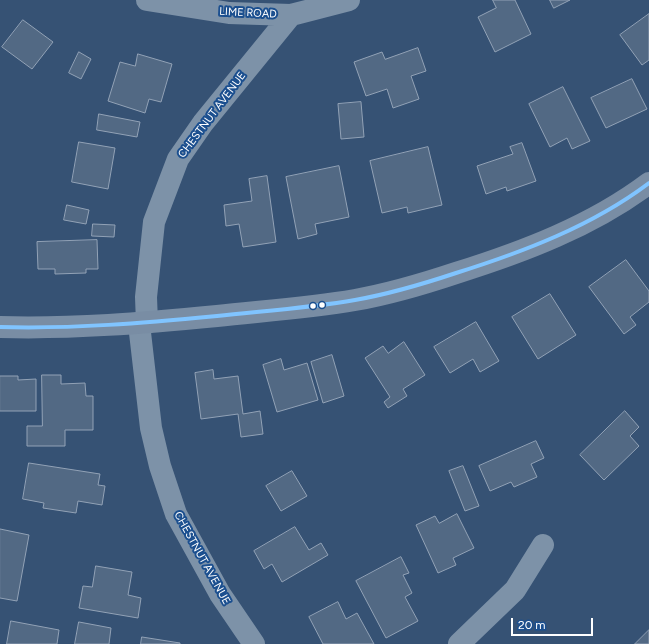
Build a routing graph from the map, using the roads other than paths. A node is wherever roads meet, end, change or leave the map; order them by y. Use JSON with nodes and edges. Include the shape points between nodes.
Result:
{"nodes":[{"id":1,"x":147,"y":0,"type":"edge"},
{"id":2,"x":349,"y":0,"type":"edge"},
{"id":3,"x":291,"y":15,"type":"junction"},
{"id":4,"x":649,"y":183,"type":"edge"},
{"id":5,"x":143,"y":324,"type":"junction"},
{"id":6,"x":0,"y":327,"type":"edge"},
{"id":7,"x":543,"y":546,"type":"dead end"},
{"id":8,"x":254,"y":644,"type":"edge"},
{"id":9,"x":459,"y":644,"type":"edge"}],
"edges":[{"from":1,"to":3,"type":"street","name":"LIME ROAD","via":[[229,13]]},
{"from":2,"to":3,"type":"street","name":"LIME ROAD"},
{"from":3,"to":5,"type":"street","name":"CHESTNUT AVENUE","via":[[203,123],[178,160],[154,222]]},
{"from":4,"to":5,"type":"street","via":[[629,199],[563,234],[497,260],[414,286],[318,306]]},
{"from":5,"to":6,"type":"street"},
{"from":5,"to":8,"type":"street","name":"CHESTNUT AVENUE","via":[[151,428],[176,514],[220,594]]},
{"from":7,"to":9,"type":"street","via":[[515,590]]}]}
